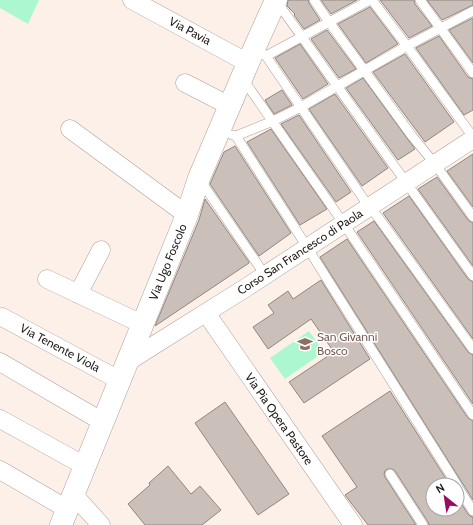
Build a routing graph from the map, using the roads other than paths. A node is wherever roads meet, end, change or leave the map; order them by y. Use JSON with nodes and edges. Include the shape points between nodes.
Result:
{"nodes":[{"id":1,"x":132,"y":0,"type":"edge"},
{"id":2,"x":314,"y":0,"type":"edge"},
{"id":3,"x":371,"y":0,"type":"edge"},
{"id":4,"x":420,"y":0,"type":"edge"},
{"id":5,"x":272,"y":2,"type":"edge"},
{"id":6,"x":473,"y":11,"type":"edge"},
{"id":7,"x":329,"y":22,"type":"junction"},
{"id":8,"x":441,"y":28,"type":"junction"},
{"id":9,"x":302,"y":37,"type":"junction"},
{"id":10,"x":407,"y":46,"type":"junction"},
{"id":11,"x":253,"y":61,"type":"junction"},
{"id":12,"x":364,"y":72,"type":"junction"},
{"id":13,"x":473,"y":72,"type":"edge"},
{"id":14,"x":185,"y":83,"type":"dead end"},
{"id":15,"x":337,"y":86,"type":"junction"},
{"id":16,"x":230,"y":106,"type":"junction"},
{"id":17,"x":301,"y":107,"type":"junction"},
{"id":18,"x":273,"y":122,"type":"junction"},
{"id":19,"x":70,"y":129,"type":"dead end"},
{"id":20,"x":228,"y":133,"type":"junction"},
{"id":21,"x":473,"y":138,"type":"edge"},
{"id":22,"x":435,"y":164,"type":"junction"},
{"id":23,"x":199,"y":178,"type":"junction"},
{"id":24,"x":406,"y":183,"type":"junction"},
{"id":25,"x":369,"y":207,"type":"junction"},
{"id":26,"x":187,"y":215,"type":"junction"},
{"id":27,"x":473,"y":217,"type":"edge"},
{"id":28,"x":344,"y":224,"type":"junction"},
{"id":29,"x":307,"y":247,"type":"junction"},
{"id":30,"x":101,"y":250,"type":"dead end"},
{"id":31,"x":264,"y":275,"type":"junction"},
{"id":32,"x":473,"y":276,"type":"edge"},
{"id":33,"x":47,"y":279,"type":"dead end"},
{"id":34,"x":78,"y":294,"type":"junction"},
{"id":35,"x":206,"y":313,"type":"junction"},
{"id":36,"x":2,"y":317,"type":"dead end"},
{"id":37,"x":142,"y":324,"type":"junction"},
{"id":38,"x":473,"y":350,"type":"edge"},
{"id":39,"x":0,"y":362,"type":"edge"},
{"id":40,"x":123,"y":372,"type":"junction"},
{"id":41,"x":473,"y":414,"type":"edge"},
{"id":42,"x":0,"y":419,"type":"edge"},
{"id":43,"x":103,"y":422,"type":"junction"},
{"id":44,"x":85,"y":466,"type":"junction"},
{"id":45,"x":0,"y":470,"type":"edge"},
{"id":46,"x":390,"y":474,"type":"dead end"},
{"id":47,"x":452,"y":477,"type":"edge"},
{"id":48,"x":465,"y":498,"type":"edge"},
{"id":49,"x":67,"y":509,"type":"edge"},
{"id":50,"x":473,"y":511,"type":"edge"},
{"id":51,"x":101,"y":525,"type":"edge"},
{"id":52,"x":353,"y":525,"type":"edge"},
{"id":53,"x":423,"y":525,"type":"edge"}],
"edges":[{"from":1,"to":11,"type":"street","name":"Via Pavia"},
{"from":2,"to":7,"type":"lane"},
{"from":3,"to":7,"type":"lane"},
{"from":3,"to":10,"type":"lane"},
{"from":4,"to":8,"type":"lane"},
{"from":5,"to":9,"type":"lane"},
{"from":5,"to":11,"type":"street","name":"Via Ugo Foscolo"},
{"from":6,"to":8,"type":"lane"},
{"from":7,"to":9,"type":"lane"},
{"from":7,"to":12,"type":"lane"},
{"from":8,"to":10,"type":"lane"},
{"from":8,"to":13,"type":"lane"},
{"from":9,"to":11,"type":"lane"},
{"from":9,"to":15,"type":"lane"},
{"from":10,"to":12,"type":"lane"},
{"from":10,"to":21,"type":"lane"},
{"from":11,"to":16,"type":"street","name":"Via Ugo Foscolo"},
{"from":11,"to":17,"type":"lane"},
{"from":11,"to":18,"type":"lane"},
{"from":12,"to":15,"type":"lane"},
{"from":12,"to":22,"type":"lane"},
{"from":14,"to":16,"type":"street"},
{"from":15,"to":17,"type":"lane"},
{"from":15,"to":24,"type":"lane"},
{"from":16,"to":20,"type":"street","name":"Via Ugo Foscolo"},
{"from":17,"to":18,"type":"lane"},
{"from":17,"to":25,"type":"lane"},
{"from":18,"to":20,"type":"lane"},
{"from":18,"to":28,"type":"lane"},
{"from":19,"to":26,"type":"street"},
{"from":20,"to":23,"type":"street","name":"Via Ugo Foscolo"},
{"from":20,"to":29,"type":"lane"},
{"from":21,"to":22,"type":"street","name":"Corso San Francesco di Paola"},
{"from":22,"to":24,"type":"street","name":"Corso San Francesco di Paola"},
{"from":22,"to":27,"type":"lane"},
{"from":23,"to":26,"type":"street","name":"Via Ugo Foscolo"},
{"from":23,"to":31,"type":"lane"},
{"from":24,"to":25,"type":"street","name":"Corso San Francesco di Paola"},
{"from":24,"to":32,"type":"lane"},
{"from":25,"to":28,"type":"street","name":"Corso San Francesco di Paola"},
{"from":25,"to":38,"type":"lane"},
{"from":26,"to":37,"type":"street","name":"Via Ugo Foscolo"},
{"from":28,"to":29,"type":"street","name":"Corso San Francesco di Paola"},
{"from":28,"to":41,"type":"lane"},
{"from":29,"to":31,"type":"street","name":"Corso San Francesco di Paola"},
{"from":29,"to":47,"type":"lane"},
{"from":30,"to":34,"type":"street"},
{"from":31,"to":35,"type":"street","name":"Corso San Francesco di Paola"},
{"from":33,"to":34,"type":"street"},
{"from":34,"to":37,"type":"street"},
{"from":35,"to":40,"type":"street","name":"Corso San Francesco di Paola","via":[[159,342]]},
{"from":35,"to":52,"type":"street","name":"Via Pia Opera Pastore"},
{"from":36,"to":40,"type":"street","name":"Via Tenente Viola"},
{"from":37,"to":40,"type":"street","name":"Via Ugo Foscolo"},
{"from":39,"to":43,"type":"street"},
{"from":40,"to":43,"type":"street","name":"Via Ugo Foscolo"},
{"from":42,"to":44,"type":"street"},
{"from":43,"to":44,"type":"street","name":"Via Ugo Foscolo"},
{"from":44,"to":49,"type":"street","name":"Via Ugo Foscolo"},
{"from":45,"to":49,"type":"street"},
{"from":46,"to":53,"type":"lane"},
{"from":48,"to":50,"type":"lane"},
{"from":49,"to":51,"type":"street"}]}
